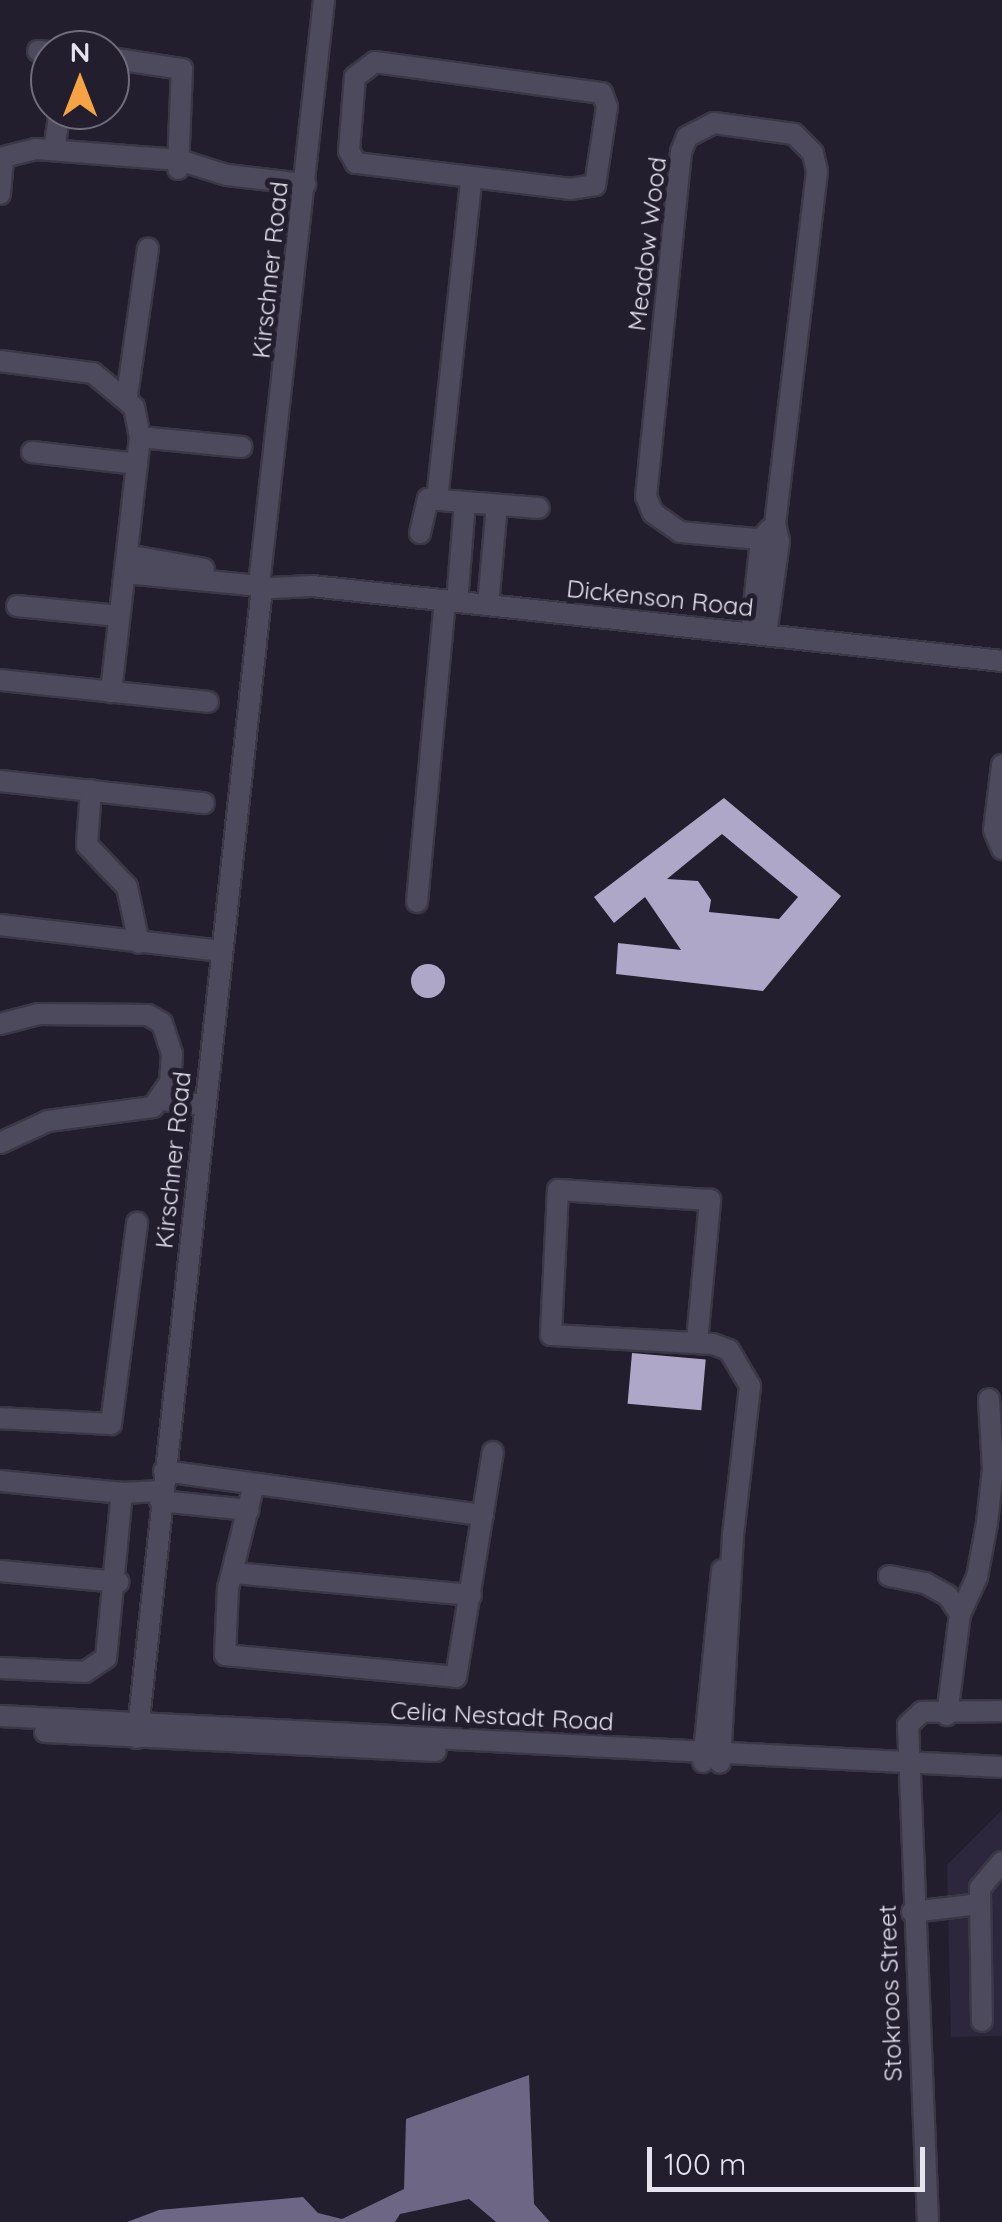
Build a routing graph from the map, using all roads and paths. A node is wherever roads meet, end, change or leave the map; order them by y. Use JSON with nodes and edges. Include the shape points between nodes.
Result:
{"nodes":[{"id":1,"x":324,"y":0,"type":"edge"},
{"id":2,"x":130,"y":61,"type":"edge"},
{"id":3,"x":57,"y":130,"type":"edge"},
{"id":4,"x":54,"y":150,"type":"junction"},
{"id":5,"x":2,"y":158,"type":"edge"},
{"id":6,"x":173,"y":163,"type":"junction"},
{"id":7,"x":471,"y":180,"type":"junction"},
{"id":8,"x":304,"y":190,"type":"junction"},
{"id":9,"x":0,"y":194,"type":"edge"},
{"id":10,"x":148,"y":248,"type":"dead end"},
{"id":11,"x":0,"y":361,"type":"edge"},
{"id":12,"x":127,"y":396,"type":"junction"},
{"id":13,"x":140,"y":437,"type":"junction"},
{"id":14,"x":242,"y":447,"type":"dead end"},
{"id":15,"x":32,"y":452,"type":"dead end"},
{"id":16,"x":138,"y":464,"type":"junction"},
{"id":17,"x":436,"y":500,"type":"junction"},
{"id":18,"x":465,"y":502,"type":"junction"},
{"id":19,"x":497,"y":505,"type":"junction"},
{"id":20,"x":539,"y":508,"type":"dead end"},
{"id":21,"x":420,"y":533,"type":"dead end"},
{"id":22,"x":771,"y":535,"type":"junction"},
{"id":23,"x":126,"y":564,"type":"junction"},
{"id":24,"x":265,"y":580,"type":"junction"},
{"id":25,"x":451,"y":601,"type":"junction"},
{"id":26,"x":488,"y":605,"type":"junction"},
{"id":27,"x":17,"y":606,"type":"dead end"},
{"id":28,"x":120,"y":616,"type":"junction"},
{"id":29,"x":758,"y":634,"type":"junction"},
{"id":30,"x":1002,"y":661,"type":"edge"},
{"id":31,"x":0,"y":680,"type":"edge"},
{"id":32,"x":112,"y":692,"type":"junction"},
{"id":33,"x":208,"y":702,"type":"dead end"},
{"id":34,"x":1002,"y":765,"type":"edge"},
{"id":35,"x":0,"y":781,"type":"edge"},
{"id":36,"x":91,"y":790,"type":"junction"},
{"id":37,"x":204,"y":802,"type":"dead end"},
{"id":38,"x":1002,"y":849,"type":"edge"},
{"id":39,"x":417,"y":902,"type":"dead end"},
{"id":40,"x":0,"y":925,"type":"edge"},
{"id":41,"x":140,"y":942,"type":"junction"},
{"id":42,"x":220,"y":951,"type":"junction"},
{"id":43,"x":0,"y":1024,"type":"edge"},
{"id":44,"x":163,"y":1100,"type":"junction"},
{"id":45,"x":204,"y":1105,"type":"junction"},
{"id":46,"x":0,"y":1143,"type":"edge"},
{"id":47,"x":137,"y":1223,"type":"dead end"},
{"id":48,"x":697,"y":1342,"type":"junction"},
{"id":49,"x":989,"y":1399,"type":"dead end"},
{"id":50,"x":0,"y":1418,"type":"edge"},
{"id":51,"x":494,"y":1452,"type":"dead end"},
{"id":52,"x":0,"y":1481,"type":"edge"},
{"id":53,"x":254,"y":1484,"type":"junction"},
{"id":54,"x":162,"y":1487,"type":"junction"},
{"id":55,"x":122,"y":1494,"type":"junction"},
{"id":56,"x":249,"y":1510,"type":"junction"},
{"id":57,"x":482,"y":1515,"type":"junction"},
{"id":58,"x":0,"y":1571,"type":"edge"},
{"id":59,"x":234,"y":1572,"type":"junction"},
{"id":60,"x":889,"y":1576,"type":"dead end"},
{"id":61,"x":118,"y":1582,"type":"junction"},
{"id":62,"x":471,"y":1595,"type":"junction"},
{"id":63,"x":960,"y":1614,"type":"junction"},
{"id":64,"x":0,"y":1668,"type":"edge"},
{"id":65,"x":1002,"y":1711,"type":"edge"},
{"id":66,"x":947,"y":1714,"type":"junction"},
{"id":67,"x":0,"y":1716,"type":"edge"},
{"id":68,"x":0,"y":1729,"type":"edge"},
{"id":69,"x":137,"y":1730,"type":"junction"},
{"id":70,"x":712,"y":1757,"type":"junction"},
{"id":71,"x":907,"y":1766,"type":"junction"},
{"id":72,"x":1002,"y":1767,"type":"edge"},
{"id":73,"x":1002,"y":1776,"type":"edge"},
{"id":74,"x":1002,"y":1862,"type":"edge"},
{"id":75,"x":979,"y":1904,"type":"junction"},
{"id":76,"x":912,"y":1912,"type":"junction"},
{"id":77,"x":982,"y":2021,"type":"dead end"},
{"id":78,"x":928,"y":2222,"type":"edge"}],
"edges":[{"from":1,"to":8,"type":"street","name":"Kirschner Road"},
{"from":2,"to":6,"type":"street","via":[[182,69]]},
{"from":3,"to":4,"type":"street"},
{"from":4,"to":5,"type":"street"},
{"from":4,"to":6,"type":"street"},
{"from":5,"to":9,"type":"street"},
{"from":6,"to":8,"type":"street"},
{"from":7,"to":7,"type":"street","via":[[353,160],[349,143],[362,66],[380,62],[604,95],[600,168],[590,188]]},
{"from":7,"to":17,"type":"street"},
{"from":8,"to":24,"type":"street","name":"Kirschner Road"},
{"from":10,"to":12,"type":"street"},
{"from":11,"to":12,"type":"street","via":[[93,372]]},
{"from":12,"to":13,"type":"street"},
{"from":13,"to":14,"type":"street"},
{"from":13,"to":16,"type":"street"},
{"from":15,"to":16,"type":"street"},
{"from":16,"to":23,"type":"street"},
{"from":17,"to":18,"type":"street"},
{"from":17,"to":21,"type":"street","via":[[423,502]]},
{"from":18,"to":19,"type":"street"},
{"from":18,"to":25,"type":"street"},
{"from":19,"to":20,"type":"street"},
{"from":19,"to":26,"type":"street"},
{"from":22,"to":22,"type":"street","name":"Meadow Wood","via":[[680,532],[652,514],[646,496],[682,152],[687,137],[714,123],[794,134],[813,152],[818,171]]},
{"from":22,"to":29,"type":"street","name":"Meadow Wood"},
{"from":23,"to":24,"type":"street","name":"Dickenson Road"},
{"from":23,"to":28,"type":"street"},
{"from":24,"to":25,"type":"street","name":"Dickenson Road"},
{"from":24,"to":42,"type":"street","name":"Kirschner Road"},
{"from":25,"to":26,"type":"street","name":"Dickenson Road"},
{"from":25,"to":39,"type":"street"},
{"from":26,"to":29,"type":"street","name":"Dickenson Road"},
{"from":27,"to":28,"type":"street"},
{"from":28,"to":32,"type":"street"},
{"from":29,"to":30,"type":"street","name":"Dickenson Road"},
{"from":31,"to":32,"type":"street"},
{"from":32,"to":33,"type":"street"},
{"from":34,"to":38,"type":"street","via":[[994,830]]},
{"from":35,"to":36,"type":"street"},
{"from":36,"to":37,"type":"street"},
{"from":36,"to":41,"type":"street","via":[[87,845],[127,886]]},
{"from":40,"to":41,"type":"street"},
{"from":41,"to":42,"type":"street"},
{"from":42,"to":45,"type":"street","name":"Kirschner Road"},
{"from":43,"to":44,"type":"street","via":[[39,1014],[148,1016],[170,1039]]},
{"from":44,"to":45,"type":"street"},
{"from":44,"to":46,"type":"street","via":[[153,1107],[48,1121]]},
{"from":45,"to":54,"type":"street","name":"Kirschner Road"},
{"from":47,"to":50,"type":"street","via":[[110,1424]]},
{"from":48,"to":48,"type":"street","via":[[710,1200],[558,1190],[551,1335]]},
{"from":48,"to":70,"type":"street","via":[[729,1350],[750,1386],[733,1535],[720,1579]]},
{"from":49,"to":63,"type":"street","via":[[993,1468],[987,1523],[977,1576]]},
{"from":51,"to":57,"type":"street"},
{"from":52,"to":55,"type":"street"},
{"from":53,"to":54,"type":"street"},
{"from":53,"to":56,"type":"street"},
{"from":53,"to":57,"type":"street"},
{"from":54,"to":55,"type":"street"},
{"from":54,"to":56,"type":"street"},
{"from":54,"to":69,"type":"street","name":"Kirschner Road"},
{"from":55,"to":61,"type":"street"},
{"from":56,"to":59,"type":"street"},
{"from":57,"to":62,"type":"street"},
{"from":58,"to":61,"type":"street"},
{"from":59,"to":62,"type":"street"},
{"from":59,"to":62,"type":"street","via":[[225,1655],[448,1678],[462,1670]]},
{"from":60,"to":63,"type":"street","via":[[926,1583],[948,1596]]},
{"from":61,"to":64,"type":"street","via":[[98,1668]]},
{"from":63,"to":66,"type":"street"},
{"from":65,"to":66,"type":"street"},
{"from":66,"to":71,"type":"street","name":"Stokroos Street","via":[[913,1714]]},
{"from":67,"to":69,"type":"street","name":"Celia Nestadt Road"},
{"from":68,"to":69,"type":"street","name":"Celia Nestadt Road"},
{"from":69,"to":70,"type":"street","name":"Celia Nestadt Road"},
{"from":70,"to":71,"type":"street","name":"Celia Nestadt Road"},
{"from":71,"to":72,"type":"street","name":"Celia Nestadt Road"},
{"from":71,"to":73,"type":"street","name":"Celia Nestadt Road"},
{"from":71,"to":76,"type":"street","name":"Stokroos Street"},
{"from":74,"to":75,"type":"street","via":[[980,1888]]},
{"from":75,"to":76,"type":"street"},
{"from":75,"to":77,"type":"street"},
{"from":76,"to":78,"type":"street","name":"Stokroos Street"}]}
